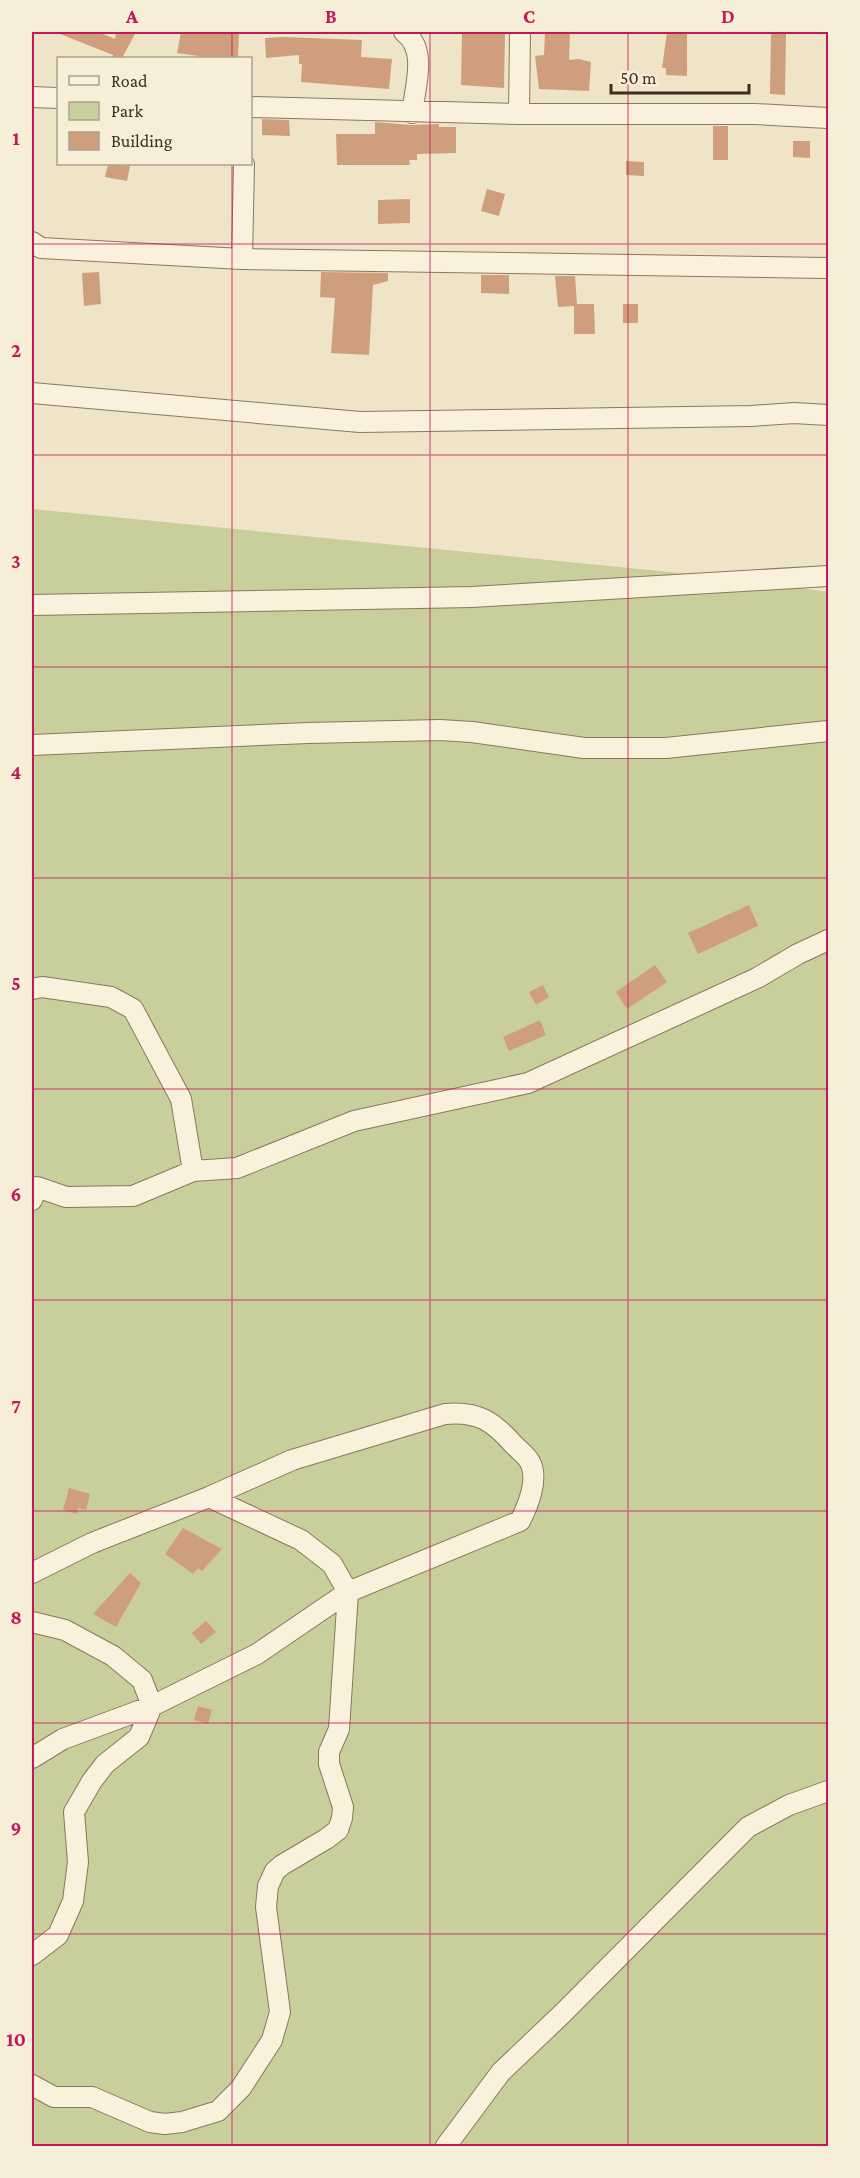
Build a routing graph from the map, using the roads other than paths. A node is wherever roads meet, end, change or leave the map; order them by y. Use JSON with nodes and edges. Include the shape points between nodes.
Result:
{"nodes":[{"id":1,"x":404,"y":32,"type":"edge"},
{"id":2,"x":520,"y":32,"type":"edge"},
{"id":3,"x":32,"y":97,"type":"edge"},
{"id":4,"x":57,"y":98,"type":"edge"},
{"id":5,"x":252,"y":107,"type":"edge"},
{"id":6,"x":412,"y":113,"type":"junction"},
{"id":7,"x":519,"y":114,"type":"junction"},
{"id":8,"x":828,"y":118,"type":"edge"},
{"id":9,"x":244,"y":165,"type":"edge"},
{"id":10,"x":32,"y":242,"type":"edge"},
{"id":11,"x":242,"y":259,"type":"junction"},
{"id":12,"x":828,"y":268,"type":"edge"},
{"id":13,"x":32,"y":393,"type":"edge"},
{"id":14,"x":828,"y":415,"type":"edge"},
{"id":15,"x":828,"y":576,"type":"edge"},
{"id":16,"x":32,"y":605,"type":"edge"},
{"id":17,"x":828,"y":731,"type":"edge"},
{"id":18,"x":32,"y":745,"type":"edge"},
{"id":19,"x":828,"y":940,"type":"edge"},
{"id":20,"x":32,"y":989,"type":"edge"},
{"id":21,"x":193,"y":1171,"type":"junction"},
{"id":22,"x":33,"y":1189,"type":"edge"},
{"id":23,"x":209,"y":1497,"type":"junction"},
{"id":24,"x":32,"y":1573,"type":"edge"},
{"id":25,"x":348,"y":1592,"type":"junction"},
{"id":26,"x":32,"y":1622,"type":"edge"},
{"id":27,"x":152,"y":1706,"type":"junction"},
{"id":28,"x":32,"y":1758,"type":"edge"},
{"id":29,"x":828,"y":1791,"type":"edge"},
{"id":30,"x":32,"y":1955,"type":"edge"},
{"id":31,"x":32,"y":2085,"type":"edge"},
{"id":32,"x":446,"y":2146,"type":"edge"}],
"edges":[{"from":1,"to":6,"type":"street","via":[[414,38],[419,54]]},
{"from":2,"to":7,"type":"street"},
{"from":3,"to":4,"type":"street"},
{"from":5,"to":6,"type":"street"},
{"from":6,"to":7,"type":"street"},
{"from":7,"to":8,"type":"street","via":[[754,114]]},
{"from":9,"to":11,"type":"street"},
{"from":10,"to":11,"type":"street","via":[[41,248]]},
{"from":11,"to":12,"type":"street"},
{"from":13,"to":14,"type":"street","via":[[360,422]]},
{"from":15,"to":16,"type":"street","via":[[472,597]]},
{"from":17,"to":18,"type":"street","via":[[666,748],[584,748],[440,730]]},
{"from":19,"to":21,"type":"street","via":[[757,978],[528,1083],[354,1121],[237,1168]]},
{"from":20,"to":21,"type":"street","via":[[111,997],[133,1009],[181,1099]]},
{"from":21,"to":22,"type":"street","via":[[133,1196],[66,1197]]},
{"from":23,"to":24,"type":"street","via":[[92,1543]]},
{"from":23,"to":25,"type":"street","via":[[302,1540],[332,1564]]},
{"from":23,"to":25,"type":"street","via":[[292,1460],[460,1412],[481,1416],[501,1430],[531,1462],[529,1505],[520,1521]]},
{"from":25,"to":27,"type":"street","via":[[257,1654]]},
{"from":25,"to":31,"type":"street","via":[[339,1729],[329,1752],[343,1807],[342,1818],[338,1830],[275,1871],[268,1886],[266,1907],[280,2012],[272,2040],[241,2088],[218,2111],[182,2122],[150,2122],[92,2097],[54,2097]]},
{"from":26,"to":27,"type":"street","via":[[65,1630],[113,1656],[142,1680]]},
{"from":27,"to":28,"type":"street","via":[[63,1739]]},
{"from":27,"to":30,"type":"street","via":[[139,1737],[105,1764],[74,1812],[78,1862],[73,1901],[58,1935]]},
{"from":29,"to":32,"type":"street","via":[[789,1805],[748,1827],[501,2072]]}]}
